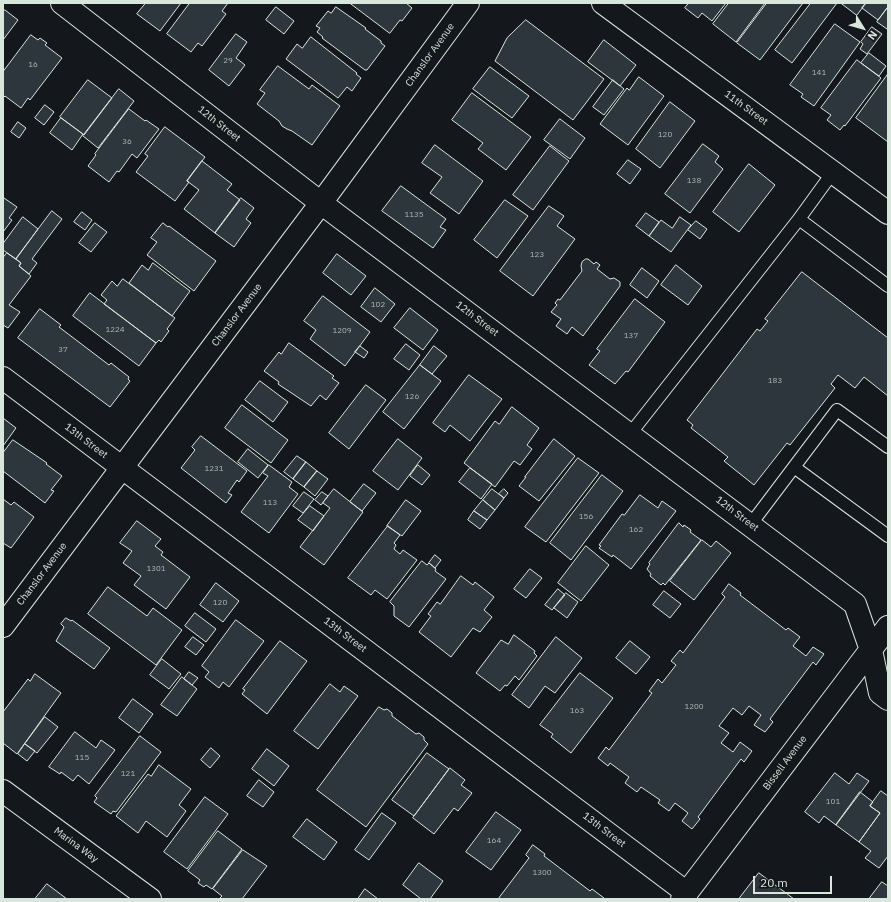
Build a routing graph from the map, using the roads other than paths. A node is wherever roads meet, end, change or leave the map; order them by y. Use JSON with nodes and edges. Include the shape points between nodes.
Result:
{"nodes":[{"id":1,"x":62,"y":3,"type":"edge"},
{"id":2,"x":468,"y":3,"type":"edge"},
{"id":3,"x":603,"y":3,"type":"edge"},
{"id":4,"x":833,"y":172,"type":"junction"},
{"id":5,"x":321,"y":203,"type":"junction"},
{"id":6,"x":888,"y":213,"type":"edge"},
{"id":7,"x":799,"y":219,"type":"junction"},
{"id":8,"x":888,"y":286,"type":"edge"},
{"id":9,"x":3,"y":378,"type":"edge"},
{"id":10,"x":630,"y":434,"type":"junction"},
{"id":11,"x":888,"y":447,"type":"edge"},
{"id":12,"x":794,"y":467,"type":"junction"},
{"id":13,"x":122,"y":468,"type":"junction"},
{"id":14,"x":750,"y":524,"type":"junction"},
{"id":15,"x":888,"y":536,"type":"edge"},
{"id":16,"x":3,"y":626,"type":"edge"},
{"id":17,"x":888,"y":627,"type":"edge"},
{"id":18,"x":880,"y":656,"type":"edge"},
{"id":19,"x":888,"y":699,"type":"edge"},
{"id":20,"x":3,"y":792,"type":"edge"},
{"id":21,"x":684,"y":896,"type":"edge"},
{"id":22,"x":150,"y":899,"type":"edge"}],
"edges":[{"from":1,"to":5,"type":"street","name":"12th Street"},
{"from":2,"to":5,"type":"street","name":"Chanslor Avenue"},
{"from":3,"to":4,"type":"street","name":"11th Street"},
{"from":4,"to":6,"type":"street","name":"11th Street"},
{"from":4,"to":7,"type":"lane"},
{"from":5,"to":10,"type":"street","name":"12th Street"},
{"from":5,"to":13,"type":"street","name":"Chanslor Avenue"},
{"from":7,"to":8,"type":"lane"},
{"from":7,"to":10,"type":"lane"},
{"from":9,"to":13,"type":"street","name":"13th Street"},
{"from":10,"to":14,"type":"street","name":"12th Street"},
{"from":11,"to":12,"type":"lane","via":[[838,410]]},
{"from":12,"to":14,"type":"lane"},
{"from":12,"to":15,"type":"lane"},
{"from":13,"to":16,"type":"street","name":"Chanslor Avenue"},
{"from":13,"to":21,"type":"street","name":"13th Street"},
{"from":14,"to":18,"type":"street","name":"12th Street","via":[[855,604]]},
{"from":17,"to":18,"type":"street","name":"Bissell Avenue"},
{"from":18,"to":19,"type":"street","name":"12th Street","via":[[880,692]]},
{"from":18,"to":21,"type":"street","name":"Bissell Avenue"},
{"from":20,"to":22,"type":"street","name":"Marina Way"}]}
